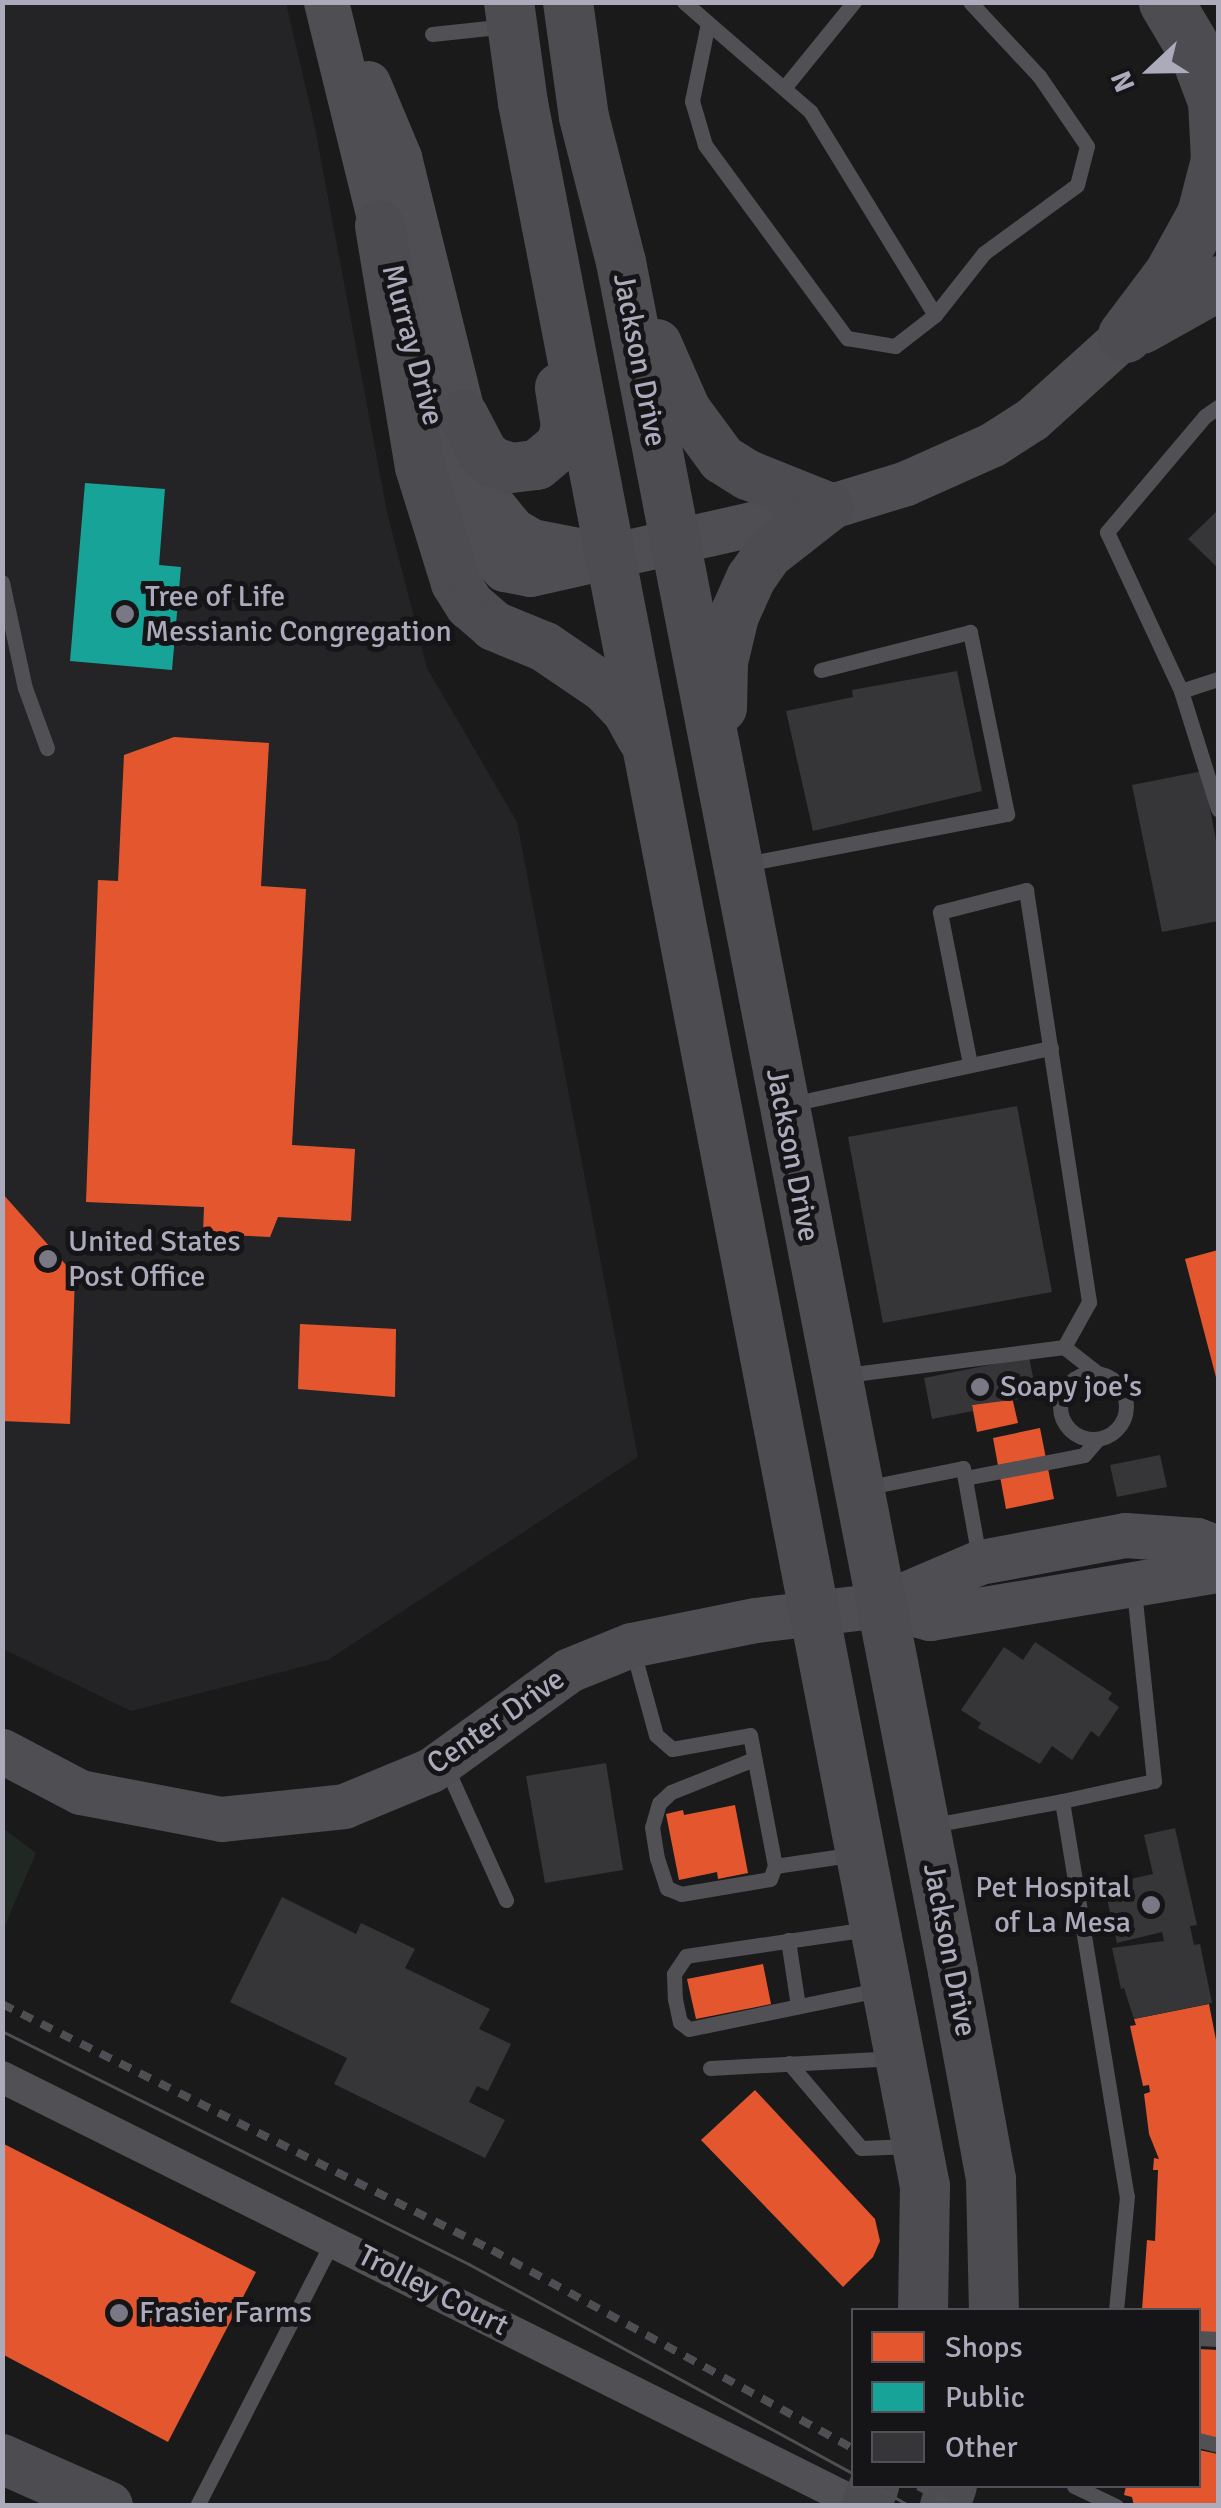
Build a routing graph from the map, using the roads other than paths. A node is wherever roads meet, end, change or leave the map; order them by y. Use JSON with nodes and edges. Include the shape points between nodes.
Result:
{"nodes":[{"id":1,"x":326,"y":2,"type":"edge"},
{"id":2,"x":334,"y":2,"type":"edge"},
{"id":3,"x":568,"y":2,"type":"edge"},
{"id":4,"x":684,"y":2,"type":"edge"},
{"id":5,"x":854,"y":2,"type":"edge"},
{"id":6,"x":970,"y":2,"type":"edge"},
{"id":7,"x":1166,"y":2,"type":"edge"},
{"id":8,"x":510,"y":14,"type":"edge"},
{"id":9,"x":708,"y":23,"type":"junction"},
{"id":10,"x":432,"y":34,"type":"dead end"},
{"id":11,"x":784,"y":88,"type":"junction"},
{"id":12,"x":547,"y":210,"type":"junction"},
{"id":13,"x":380,"y":226,"type":"junction"},
{"id":14,"x":620,"y":262,"type":"junction"},
{"id":15,"x":1218,"y":283,"type":"edge"},
{"id":16,"x":935,"y":315,"type":"junction"},
{"id":17,"x":1125,"y":335,"type":"junction"},
{"id":18,"x":1218,"y":407,"type":"edge"},
{"id":19,"x":464,"y":415,"type":"junction"},
{"id":20,"x":828,"y":507,"type":"junction"},
{"id":21,"x":674,"y":542,"type":"junction"},
{"id":22,"x":610,"y":556,"type":"junction"},
{"id":23,"x":2,"y":582,"type":"edge"},
{"id":24,"x":821,"y":670,"type":"dead end"},
{"id":25,"x":1218,"y":679,"type":"edge"},
{"id":26,"x":1181,"y":690,"type":"junction"},
{"id":27,"x":47,"y":748,"type":"dead end"},
{"id":28,"x":648,"y":748,"type":"junction"},
{"id":29,"x":720,"y":783,"type":"junction"},
{"id":30,"x":1218,"y":809,"type":"edge"},
{"id":31,"x":736,"y":865,"type":"junction"},
{"id":32,"x":679,"y":909,"type":"junction"},
{"id":33,"x":1051,"y":1048,"type":"junction"},
{"id":34,"x":970,"y":1064,"type":"junction"},
{"id":35,"x":784,"y":1105,"type":"junction"},
{"id":36,"x":1064,"y":1347,"type":"junction"},
{"id":37,"x":1096,"y":1372,"type":"junction"},
{"id":38,"x":835,"y":1377,"type":"junction"},
{"id":39,"x":1098,"y":1438,"type":"junction"},
{"id":40,"x":965,"y":1478,"type":"junction"},
{"id":41,"x":857,"y":1489,"type":"junction"},
{"id":42,"x":1218,"y":1548,"type":"edge"},
{"id":43,"x":980,"y":1562,"type":"junction"},
{"id":44,"x":1218,"y":1570,"type":"edge"},
{"id":45,"x":1134,"y":1585,"type":"junction"},
{"id":46,"x":880,"y":1605,"type":"junction"},
{"id":47,"x":814,"y":1614,"type":"junction"},
{"id":48,"x":632,"y":1645,"type":"junction"},
{"id":49,"x":2,"y":1751,"type":"edge"},
{"id":50,"x":754,"y":1759,"type":"junction"},
{"id":51,"x":444,"y":1760,"type":"junction"},
{"id":52,"x":1062,"y":1801,"type":"junction"},
{"id":53,"x":926,"y":1826,"type":"junction"},
{"id":54,"x":864,"y":1852,"type":"junction"},
{"id":55,"x":775,"y":1866,"type":"junction"},
{"id":56,"x":506,"y":1900,"type":"dead end"},
{"id":57,"x":876,"y":1928,"type":"junction"},
{"id":58,"x":788,"y":1940,"type":"junction"},
{"id":59,"x":888,"y":1988,"type":"junction"},
{"id":60,"x":798,"y":2006,"type":"junction"},
{"id":61,"x":901,"y":2057,"type":"junction"},
{"id":62,"x":789,"y":2064,"type":"junction"},
{"id":63,"x":710,"y":2068,"type":"dead end"},
{"id":64,"x":2,"y":2077,"type":"edge"},
{"id":65,"x":918,"y":2146,"type":"junction"},
{"id":66,"x":333,"y":2240,"type":"junction"},
{"id":67,"x":924,"y":2308,"type":"edge"},
{"id":68,"x":999,"y":2308,"type":"edge"},
{"id":69,"x":1116,"y":2308,"type":"edge"},
{"id":70,"x":2,"y":2459,"type":"edge"},
{"id":71,"x":1099,"y":2490,"type":"edge"},
{"id":72,"x":108,"y":2506,"type":"edge"},
{"id":73,"x":197,"y":2506,"type":"edge"},
{"id":74,"x":864,"y":2506,"type":"edge"},
{"id":75,"x":1116,"y":2506,"type":"edge"}],
"edges":[{"from":1,"to":13,"type":"main road","name":"Murray Drive"},
{"from":2,"to":19,"type":"main road","name":"Murray Drive","via":[[399,157]]},
{"from":3,"to":14,"type":"main road","name":"Jackson Drive","via":[[584,117]]},
{"from":4,"to":9,"type":"lane"},
{"from":5,"to":11,"type":"lane"},
{"from":6,"to":16,"type":"lane","via":[[1039,76],[1087,146],[1076,185],[984,253]]},
{"from":7,"to":17,"type":"highway","via":[[1215,101],[1218,160],[1204,214],[1171,274]]},
{"from":8,"to":10,"type":"lane"},
{"from":8,"to":12,"type":"main road","name":"Jackson Drive"},
{"from":9,"to":11,"type":"lane"},
{"from":9,"to":16,"type":"lane","via":[[692,101],[705,145],[846,338],[895,346]]},
{"from":11,"to":16,"type":"lane","via":[[810,111]]},
{"from":12,"to":19,"type":"main road","via":[[536,262],[566,426],[561,445],[537,465],[511,468],[483,453]]},
{"from":12,"to":22,"type":"main road","name":"Jackson Drive"},
{"from":13,"to":22,"type":"main road","name":"Murray Drive","via":[[440,449],[476,540],[504,569],[530,574]]},
{"from":13,"to":28,"type":"main road","via":[[420,467],[456,583],[494,626],[545,646],[606,688]]},
{"from":14,"to":20,"type":"main road","via":[[704,439],[748,475]]},
{"from":14,"to":21,"type":"main road","name":"Jackson Drive"},
{"from":15,"to":17,"type":"highway"},
{"from":17,"to":20,"type":"main road","name":"Murray Drive","via":[[1074,385],[993,444],[906,483]]},
{"from":18,"to":26,"type":"lane","via":[[1106,532]]},
{"from":19,"to":22,"type":"main road","name":"Murray Drive","via":[[477,486],[513,530]]},
{"from":20,"to":21,"type":"main road","name":"Murray Drive"},
{"from":20,"to":29,"type":"main road","via":[[768,554],[734,616],[723,662]]},
{"from":21,"to":22,"type":"main road","name":"Murray Drive"},
{"from":21,"to":29,"type":"main road","name":"Jackson Drive"},
{"from":22,"to":28,"type":"main road","name":"Jackson Drive"},
{"from":23,"to":27,"type":"lane","via":[[25,688]]},
{"from":24,"to":31,"type":"lane","via":[[970,632],[1007,814]]},
{"from":25,"to":26,"type":"lane"},
{"from":26,"to":30,"type":"lane"},
{"from":28,"to":32,"type":"main road","name":"Jackson Drive"},
{"from":29,"to":31,"type":"main road","name":"Jackson Drive"},
{"from":31,"to":35,"type":"main road","name":"Jackson Drive"},
{"from":32,"to":35,"type":"main road","via":[[724,988],[748,1092],[764,1107]]},
{"from":32,"to":47,"type":"main road","name":"Jackson Drive"},
{"from":33,"to":34,"type":"lane"},
{"from":33,"to":34,"type":"lane","via":[[1026,890],[940,912]]},
{"from":33,"to":36,"type":"lane","via":[[1089,1302]]},
{"from":34,"to":35,"type":"lane"},
{"from":35,"to":38,"type":"main road","name":"Jackson Drive"},
{"from":36,"to":37,"type":"lane"},
{"from":36,"to":38,"type":"lane"},
{"from":37,"to":39,"type":"lane","via":[[1120,1386],[1125,1398],[1120,1424]]},
{"from":37,"to":39,"type":"lane","via":[[1073,1378],[1060,1410],[1073,1433]]},
{"from":38,"to":41,"type":"main road","name":"Jackson Drive"},
{"from":39,"to":40,"type":"lane","via":[[1084,1455]]},
{"from":40,"to":41,"type":"lane","via":[[962,1468]]},
{"from":40,"to":43,"type":"lane"},
{"from":41,"to":46,"type":"main road","name":"Jackson Drive"},
{"from":42,"to":43,"type":"main road","name":"Center Drive","via":[[1125,1534]]},
{"from":43,"to":46,"type":"main road","name":"Center Drive"},
{"from":44,"to":45,"type":"main road","name":"Center Drive"},
{"from":45,"to":46,"type":"main road","name":"Center Drive","via":[[930,1618]]},
{"from":45,"to":52,"type":"lane","via":[[1154,1781]]},
{"from":46,"to":47,"type":"main road","name":"Center Drive"},
{"from":46,"to":53,"type":"main road","name":"Jackson Drive"},
{"from":47,"to":48,"type":"main road","name":"Center Drive"},
{"from":47,"to":54,"type":"main road","name":"Jackson Drive"},
{"from":48,"to":50,"type":"lane","via":[[656,1735],[672,1750],[750,1735]]},
{"from":48,"to":51,"type":"main road","name":"Center Drive","via":[[570,1670]]},
{"from":49,"to":51,"type":"main road","name":"Center Drive","via":[[80,1792],[221,1819],[344,1806]]},
{"from":50,"to":55,"type":"lane"},
{"from":50,"to":55,"type":"lane","via":[[671,1792],[660,1803],[652,1826],[658,1858],[667,1888],[682,1894],[770,1879]]},
{"from":51,"to":56,"type":"lane"},
{"from":52,"to":53,"type":"lane"},
{"from":52,"to":69,"type":"lane","via":[[1127,2196]]},
{"from":53,"to":68,"type":"main road","name":"Jackson Drive","via":[[991,2180]]},
{"from":54,"to":55,"type":"lane"},
{"from":54,"to":57,"type":"main road","name":"Jackson Drive"},
{"from":57,"to":58,"type":"lane"},
{"from":57,"to":59,"type":"main road","name":"Jackson Drive"},
{"from":58,"to":60,"type":"lane"},
{"from":58,"to":60,"type":"lane","via":[[686,1956],[674,1974],[680,2022],[689,2028]]},
{"from":59,"to":60,"type":"lane"},
{"from":59,"to":61,"type":"main road","name":"Jackson Drive"},
{"from":61,"to":62,"type":"lane"},
{"from":61,"to":65,"type":"main road","name":"Jackson Drive"},
{"from":62,"to":63,"type":"lane"},
{"from":62,"to":65,"type":"lane","via":[[861,2148]]},
{"from":64,"to":66,"type":"street","name":"Trolley Court"},
{"from":65,"to":67,"type":"main road","name":"Jackson Drive","via":[[926,2186]]},
{"from":66,"to":73,"type":"lane"},
{"from":66,"to":74,"type":"street","name":"Trolley Court"},
{"from":70,"to":72,"type":"main road"},
{"from":71,"to":75,"type":"lane"}]}
